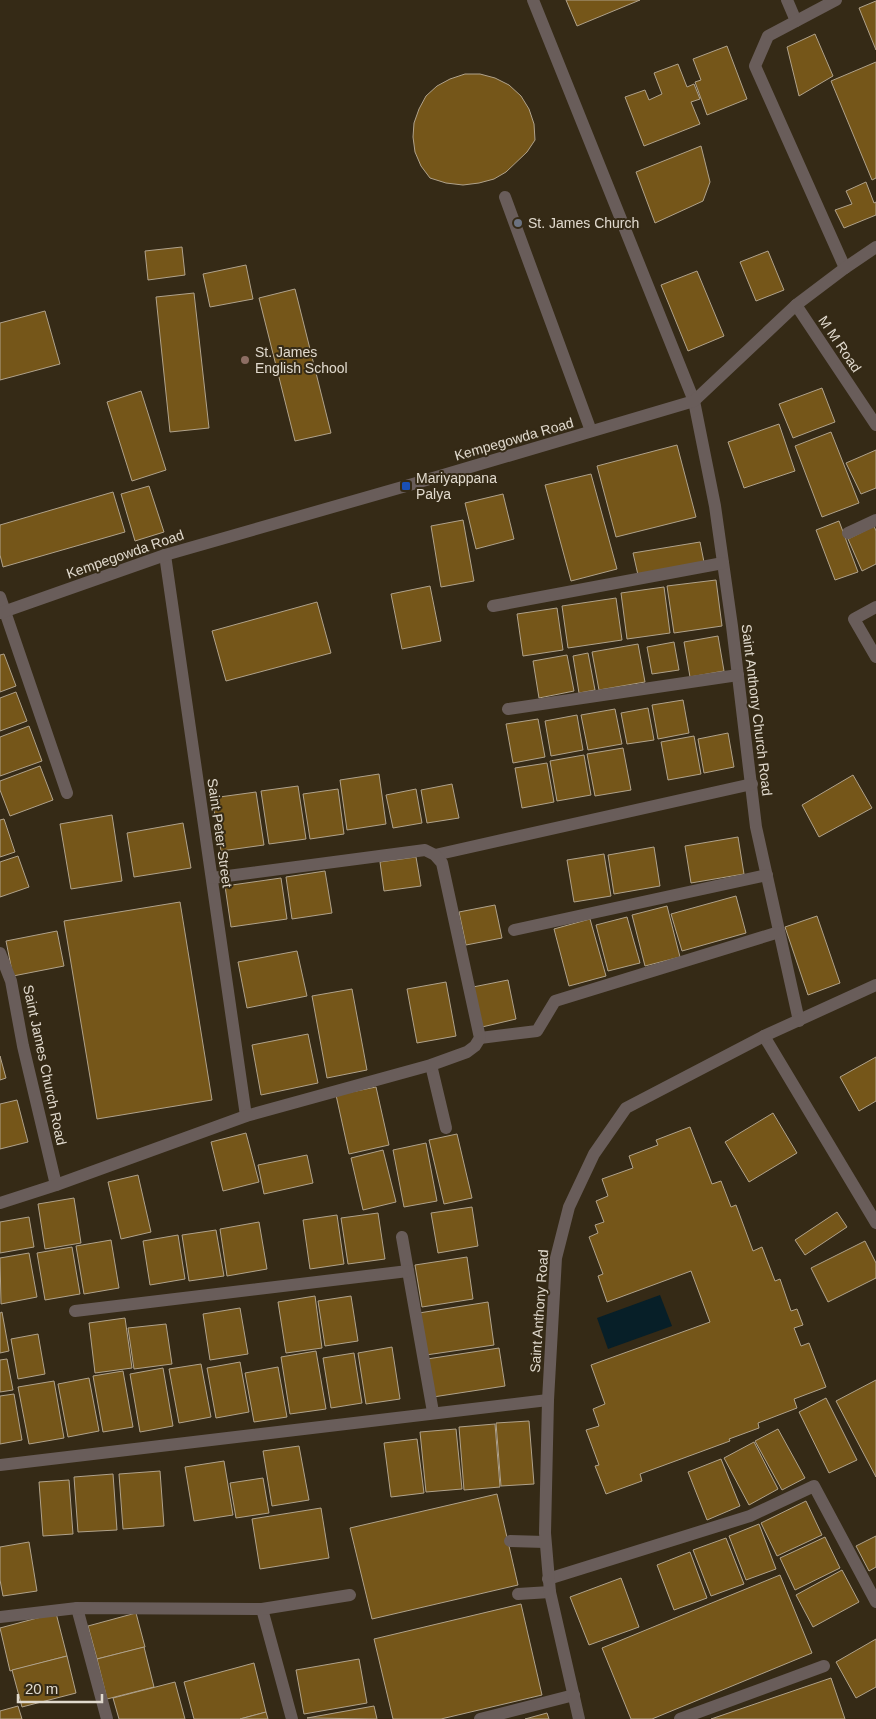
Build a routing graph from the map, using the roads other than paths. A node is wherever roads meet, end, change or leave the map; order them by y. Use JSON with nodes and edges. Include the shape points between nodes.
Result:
{"nodes":[{"id":1,"x":533,"y":0,"type":"edge"},
{"id":2,"x":787,"y":0,"type":"edge"},
{"id":3,"x":836,"y":0,"type":"edge"},
{"id":4,"x":796,"y":22,"type":"junction"},
{"id":5,"x":505,"y":197,"type":"dead end"},
{"id":6,"x":876,"y":247,"type":"edge"},
{"id":7,"x":845,"y":268,"type":"junction"},
{"id":8,"x":796,"y":306,"type":"junction"},
{"id":9,"x":694,"y":401,"type":"junction"},
{"id":10,"x":876,"y":425,"type":"edge"},
{"id":11,"x":591,"y":432,"type":"junction"},
{"id":12,"x":876,"y":520,"type":"edge"},
{"id":13,"x":848,"y":533,"type":"dead end"},
{"id":14,"x":165,"y":555,"type":"junction"},
{"id":15,"x":723,"y":564,"type":"junction"},
{"id":16,"x":0,"y":597,"type":"edge"},
{"id":17,"x":493,"y":606,"type":"dead end"},
{"id":18,"x":876,"y":607,"type":"edge"},
{"id":19,"x":2,"y":612,"type":"edge"},
{"id":20,"x":876,"y":657,"type":"edge"},
{"id":21,"x":738,"y":676,"type":"junction"},
{"id":22,"x":508,"y":709,"type":"dead end"},
{"id":23,"x":752,"y":784,"type":"junction"},
{"id":24,"x":67,"y":793,"type":"dead end"},
{"id":25,"x":435,"y":855,"type":"junction"},
{"id":26,"x":766,"y":875,"type":"junction"},
{"id":27,"x":212,"y":878,"type":"junction"},
{"id":28,"x":514,"y":930,"type":"dead end"},
{"id":29,"x":779,"y":932,"type":"junction"},
{"id":30,"x":0,"y":953,"type":"edge"},
{"id":31,"x":876,"y":986,"type":"edge"},
{"id":32,"x":799,"y":1021,"type":"junction"},
{"id":33,"x":764,"y":1036,"type":"junction"},
{"id":34,"x":480,"y":1038,"type":"junction"},
{"id":35,"x":432,"y":1065,"type":"junction"},
{"id":36,"x":246,"y":1116,"type":"junction"},
{"id":37,"x":446,"y":1128,"type":"dead end"},
{"id":38,"x":56,"y":1185,"type":"junction"},
{"id":39,"x":0,"y":1203,"type":"edge"},
{"id":40,"x":876,"y":1223,"type":"edge"},
{"id":41,"x":402,"y":1237,"type":"dead end"},
{"id":42,"x":408,"y":1271,"type":"junction"},
{"id":43,"x":74,"y":1311,"type":"dead end"},
{"id":44,"x":548,"y":1400,"type":"junction"},
{"id":45,"x":433,"y":1412,"type":"junction"},
{"id":46,"x":0,"y":1465,"type":"edge"},
{"id":47,"x":510,"y":1541,"type":"dead end"},
{"id":48,"x":545,"y":1542,"type":"junction"},
{"id":49,"x":549,"y":1586,"type":"junction"},
{"id":50,"x":518,"y":1594,"type":"dead end"},
{"id":51,"x":350,"y":1595,"type":"dead end"},
{"id":52,"x":876,"y":1602,"type":"edge"},
{"id":53,"x":77,"y":1608,"type":"junction"},
{"id":54,"x":262,"y":1609,"type":"junction"},
{"id":55,"x":0,"y":1617,"type":"edge"},
{"id":56,"x":824,"y":1666,"type":"dead end"},
{"id":57,"x":574,"y":1695,"type":"junction"},
{"id":58,"x":107,"y":1719,"type":"edge"},
{"id":59,"x":292,"y":1719,"type":"edge"},
{"id":60,"x":480,"y":1719,"type":"edge"},
{"id":61,"x":579,"y":1719,"type":"edge"},
{"id":62,"x":680,"y":1719,"type":"edge"}],
"edges":[{"from":1,"to":9,"type":"street","name":"Saint Anthony Church Road"},
{"from":2,"to":4,"type":"street"},
{"from":3,"to":4,"type":"street"},
{"from":4,"to":7,"type":"street","via":[[768,36],[755,66]]},
{"from":5,"to":11,"type":"street"},
{"from":6,"to":7,"type":"street","name":"Kempegowda Road"},
{"from":7,"to":8,"type":"street","name":"Kempegowda Road"},
{"from":8,"to":9,"type":"street","name":"Kempegowda Road"},
{"from":8,"to":10,"type":"street","name":"M M Road"},
{"from":9,"to":11,"type":"street","name":"Kempegowda Road"},
{"from":9,"to":15,"type":"street","name":"Saint Anthony Church Road"},
{"from":11,"to":14,"type":"street","name":"Kempegowda Road"},
{"from":12,"to":13,"type":"street"},
{"from":14,"to":19,"type":"street","name":"Kempegowda Road"},
{"from":14,"to":27,"type":"street","name":"Saint Peter Street"},
{"from":15,"to":17,"type":"street"},
{"from":15,"to":21,"type":"street","name":"Saint Anthony Church Road"},
{"from":16,"to":19,"type":"street"},
{"from":18,"to":20,"type":"street","via":[[854,619]]},
{"from":19,"to":24,"type":"street"},
{"from":21,"to":22,"type":"street"},
{"from":21,"to":23,"type":"street","name":"Saint Anthony Church Road"},
{"from":23,"to":25,"type":"street"},
{"from":23,"to":26,"type":"street","name":"Saint Anthony Church Road","via":[[756,827]]},
{"from":25,"to":27,"type":"street","via":[[425,850]]},
{"from":25,"to":34,"type":"street","via":[[442,863]]},
{"from":26,"to":28,"type":"street"},
{"from":26,"to":29,"type":"street","name":"Saint Anthony Church Road"},
{"from":27,"to":36,"type":"street","name":"Saint Peter Street"},
{"from":29,"to":32,"type":"street","name":"Saint Anthony Church Road"},
{"from":29,"to":34,"type":"street","via":[[555,1001],[537,1031]]},
{"from":30,"to":38,"type":"street","name":"Saint James Church Road","via":[[11,981]]},
{"from":31,"to":32,"type":"street","name":"Saint Anthony Road"},
{"from":32,"to":33,"type":"street","name":"Saint Anthony Road"},
{"from":33,"to":40,"type":"street"},
{"from":33,"to":44,"type":"street","name":"Saint Anthony Road","via":[[626,1108],[594,1154],[569,1207],[556,1258]]},
{"from":34,"to":35,"type":"street","via":[[467,1052]]},
{"from":35,"to":36,"type":"street"},
{"from":35,"to":37,"type":"street"},
{"from":36,"to":38,"type":"street"},
{"from":38,"to":39,"type":"street"},
{"from":41,"to":42,"type":"street"},
{"from":42,"to":43,"type":"street"},
{"from":42,"to":45,"type":"street"},
{"from":44,"to":45,"type":"street"},
{"from":44,"to":48,"type":"street","name":"Saint Anthony Road"},
{"from":45,"to":46,"type":"street"},
{"from":47,"to":48,"type":"street"},
{"from":48,"to":49,"type":"street","name":"Saint Anthony Road"},
{"from":49,"to":50,"type":"street"},
{"from":49,"to":52,"type":"street","via":[[750,1516],[814,1486]]},
{"from":49,"to":57,"type":"street","name":"Saint Anthony Road"},
{"from":51,"to":54,"type":"street"},
{"from":53,"to":54,"type":"street"},
{"from":53,"to":55,"type":"street"},
{"from":53,"to":58,"type":"street"},
{"from":54,"to":59,"type":"street"},
{"from":56,"to":62,"type":"street"},
{"from":57,"to":60,"type":"street"},
{"from":57,"to":61,"type":"street","name":"Saint Anthony Road"}]}
